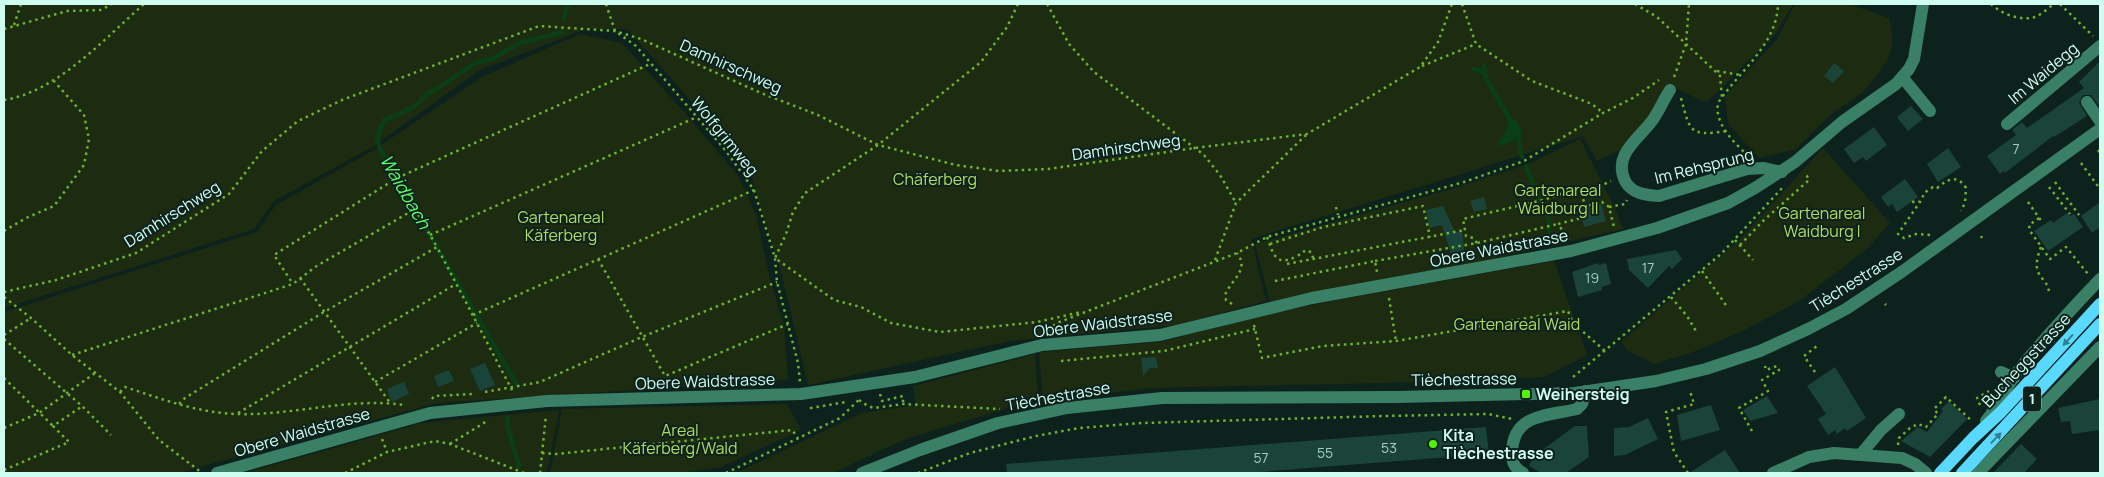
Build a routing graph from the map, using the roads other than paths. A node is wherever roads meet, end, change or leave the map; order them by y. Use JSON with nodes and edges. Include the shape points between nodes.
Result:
{"nodes":[{"id":1,"x":1922,"y":4,"type":"edge"},
{"id":2,"x":2097,"y":42,"type":"edge"},
{"id":3,"x":1902,"y":78,"type":"junction"},
{"id":4,"x":1675,"y":92,"type":"road end"},
{"id":5,"x":2087,"y":102,"type":"dead end"},
{"id":6,"x":1930,"y":111,"type":"dead end"},
{"id":7,"x":2007,"y":124,"type":"dead end"},
{"id":8,"x":2099,"y":128,"type":"edge"},
{"id":9,"x":1782,"y":172,"type":"junction"},
{"id":10,"x":2100,"y":279,"type":"edge"},
{"id":11,"x":2100,"y":304,"type":"edge"},
{"id":12,"x":2100,"y":324,"type":"edge"},
{"id":13,"x":2100,"y":347,"type":"edge"},
{"id":14,"x":2001,"y":372,"type":"dead end"},
{"id":15,"x":2014,"y":378,"type":"junction"},
{"id":16,"x":1586,"y":391,"type":"junction"},
{"id":17,"x":1899,"y":414,"type":"dead end"},
{"id":18,"x":1973,"y":438,"type":"junction"},
{"id":19,"x":1861,"y":454,"type":"junction"},
{"id":20,"x":217,"y":473,"type":"edge"},
{"id":21,"x":862,"y":473,"type":"edge"},
{"id":22,"x":1523,"y":473,"type":"edge"},
{"id":23,"x":1773,"y":473,"type":"edge"},
{"id":24,"x":1926,"y":473,"type":"edge"},
{"id":25,"x":1940,"y":473,"type":"edge"},
{"id":26,"x":1962,"y":473,"type":"edge"},
{"id":27,"x":1978,"y":473,"type":"edge"}],
"edges":[{"from":1,"to":3,"type":"street","name":"Obere Waidstrasse","via":[[1914,59]]},
{"from":2,"to":7,"type":"street","name":"Im Waidegg"},
{"from":3,"to":6,"type":"street"},
{"from":3,"to":9,"type":"street","name":"Obere Waidstrasse"},
{"from":4,"to":9,"type":"street","name":"Im Rehsprung","via":[[1622,159],[1624,178],[1635,191],[1659,196],[1757,167]]},
{"from":5,"to":8,"type":"street"},
{"from":8,"to":16,"type":"street","name":"Tièchestrasse","via":[[1903,271],[1808,329],[1760,351],[1706,369],[1656,381]]},
{"from":9,"to":20,"type":"street","name":"Obere Waidstrasse","via":[[1728,203],[1694,216],[1571,251],[1384,288],[1312,298],[1160,335],[1042,345],[915,377],[801,394],[547,401],[427,414]]},
{"from":10,"to":15,"type":"street","name":"Bucheggstrasse"},
{"from":11,"to":18,"type":"main road","name":"Bucheggstrasse","number":"1","one_way":true},
{"from":26,"to":12,"type":"main road","name":"Bucheggstrasse","number":"1","one_way":true},
{"from":13,"to":27,"type":"street"},
{"from":14,"to":15,"type":"street"},
{"from":15,"to":18,"type":"street","name":"Bucheggstrasse","via":[[1997,408]]},
{"from":16,"to":21,"type":"street","name":"Tièchestrasse","via":[[1397,397],[1162,398],[1067,408],[998,423]]},
{"from":16,"to":22,"type":"street","via":[[1577,409],[1546,415],[1522,424],[1517,430],[1513,442],[1513,464]]},
{"from":17,"to":19,"type":"street"},
{"from":18,"to":25,"type":"main road","name":"Bucheggstrasse","number":"1"},
{"from":19,"to":23,"type":"street","via":[[1834,453],[1808,457]]},
{"from":19,"to":24,"type":"street","via":[[1896,457],[1915,464]]}]}
